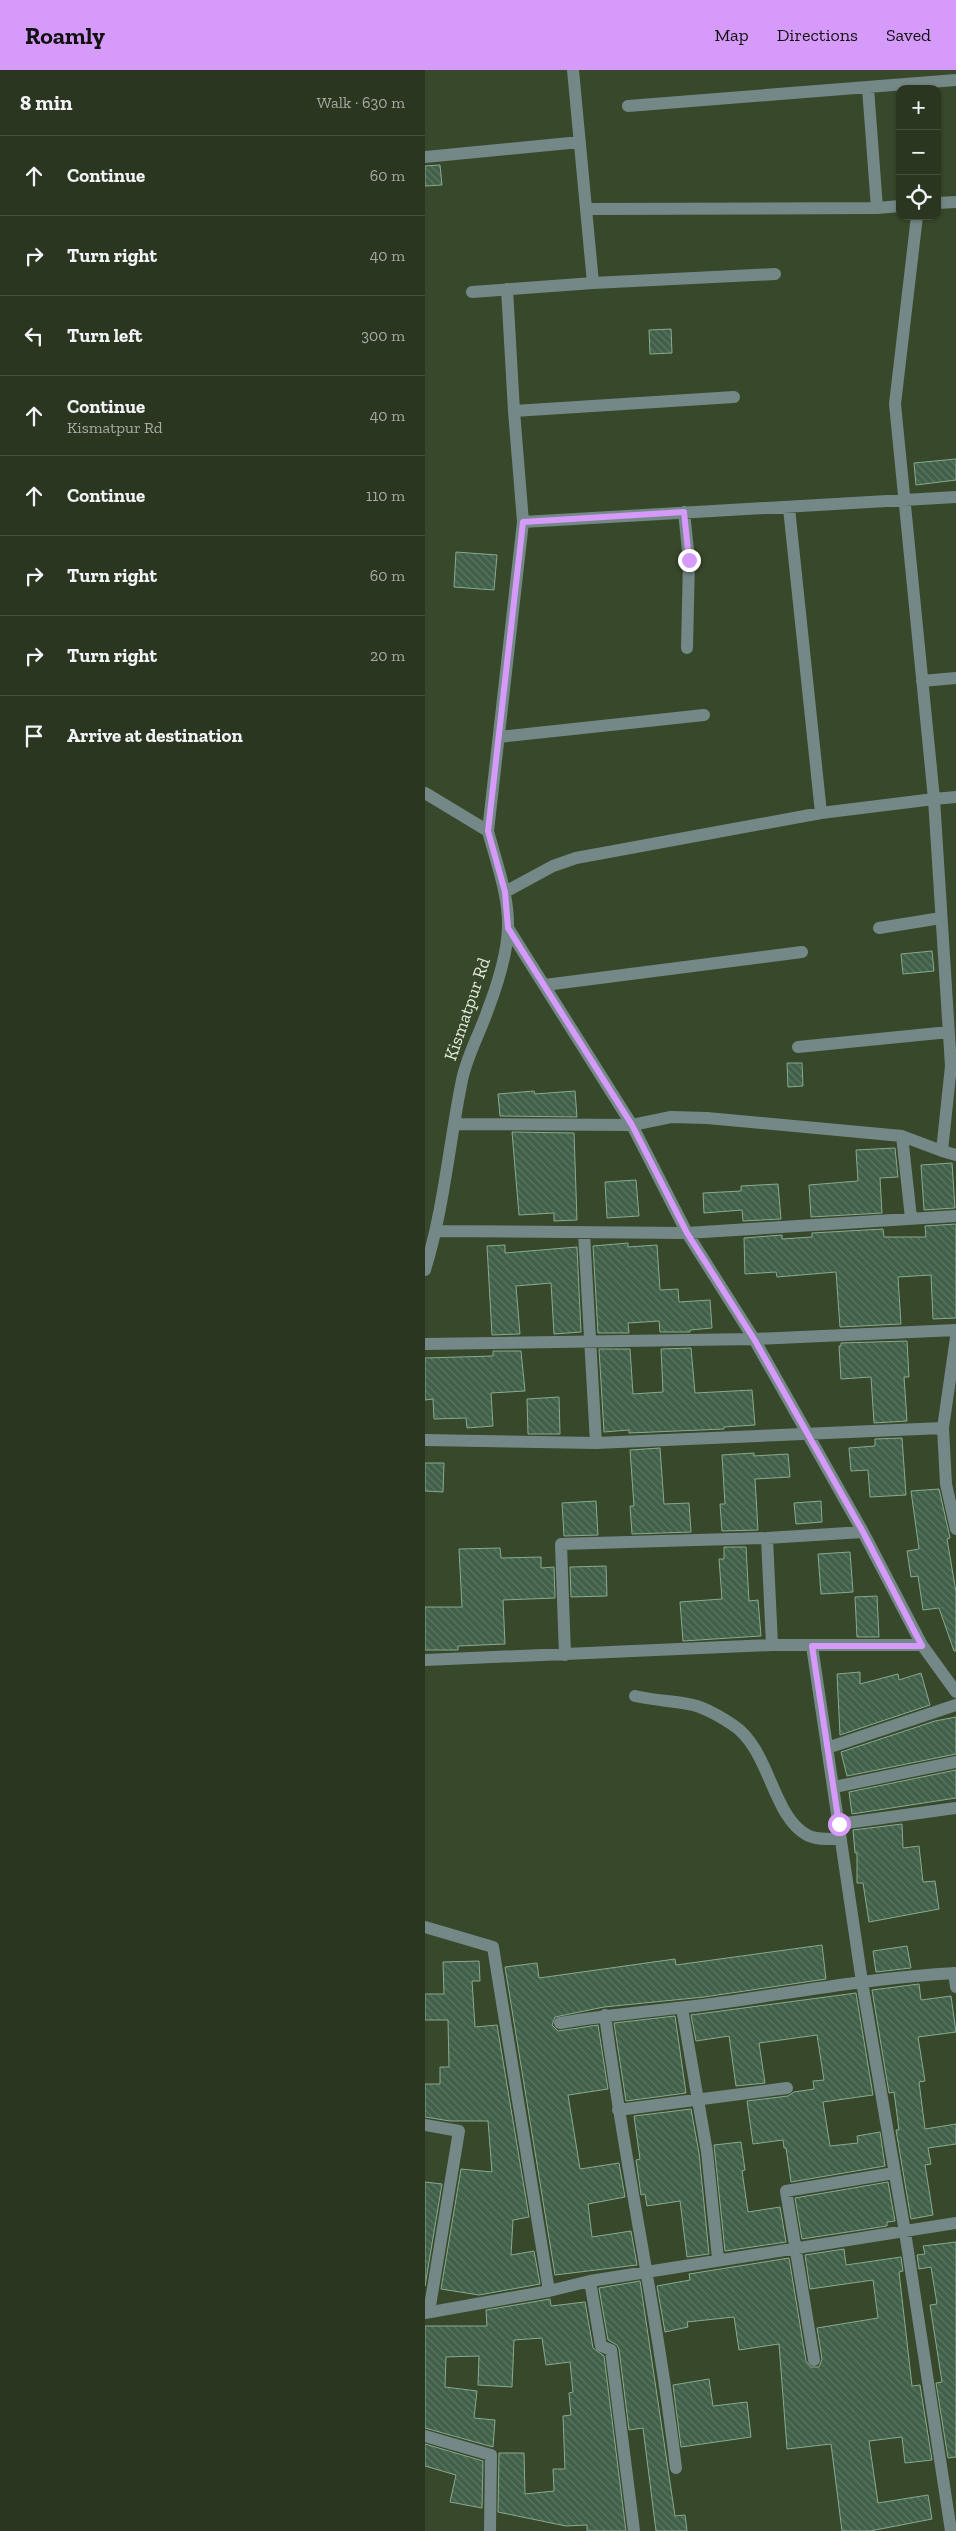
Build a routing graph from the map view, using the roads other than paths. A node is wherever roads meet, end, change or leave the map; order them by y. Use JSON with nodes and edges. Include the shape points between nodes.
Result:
{"nodes":[{"id":1,"x":573,"y":70,"type":"edge"},
{"id":2,"x":956,"y":80,"type":"edge"},
{"id":3,"x":868,"y":88,"type":"junction"},
{"id":4,"x":628,"y":106,"type":"dead end"},
{"id":5,"x":580,"y":142,"type":"junction"},
{"id":6,"x":425,"y":157,"type":"edge"},
{"id":7,"x":956,"y":202,"type":"edge"},
{"id":8,"x":941,"y":203,"type":"edge"},
{"id":9,"x":896,"y":206,"type":"edge"},
{"id":10,"x":877,"y":208,"type":"junction"},
{"id":11,"x":586,"y":209,"type":"junction"},
{"id":12,"x":917,"y":220,"type":"edge"},
{"id":13,"x":775,"y":274,"type":"dead end"},
{"id":14,"x":593,"y":283,"type":"junction"},
{"id":15,"x":507,"y":289,"type":"junction"},
{"id":16,"x":472,"y":292,"type":"dead end"},
{"id":17,"x":734,"y":397,"type":"dead end"},
{"id":18,"x":514,"y":411,"type":"junction"},
{"id":19,"x":956,"y":498,"type":"edge"},
{"id":20,"x":904,"y":501,"type":"junction"},
{"id":21,"x":789,"y":508,"type":"junction"},
{"id":22,"x":684,"y":512,"type":"junction"},
{"id":23,"x":523,"y":522,"type":"junction"},
{"id":24,"x":687,"y":648,"type":"dead end"},
{"id":25,"x":956,"y":678,"type":"edge"},
{"id":26,"x":922,"y":681,"type":"junction"},
{"id":27,"x":704,"y":715,"type":"dead end"},
{"id":28,"x":499,"y":737,"type":"junction"},
{"id":29,"x":425,"y":793,"type":"edge"},
{"id":30,"x":956,"y":797,"type":"edge"},
{"id":31,"x":934,"y":798,"type":"junction"},
{"id":32,"x":821,"y":813,"type":"junction"},
{"id":33,"x":488,"y":831,"type":"junction"},
{"id":34,"x":505,"y":892,"type":"junction"},
{"id":35,"x":941,"y":918,"type":"junction"},
{"id":36,"x":508,"y":928,"type":"junction"},
{"id":37,"x":879,"y":928,"type":"dead end"},
{"id":38,"x":802,"y":952,"type":"dead end"},
{"id":39,"x":545,"y":985,"type":"junction"},
{"id":40,"x":949,"y":1032,"type":"junction"},
{"id":41,"x":798,"y":1047,"type":"dead end"},
{"id":42,"x":954,"y":1066,"type":"edge"},
{"id":43,"x":455,"y":1124,"type":"junction"},
{"id":44,"x":632,"y":1125,"type":"junction"},
{"id":45,"x":902,"y":1136,"type":"junction"},
{"id":46,"x":942,"y":1152,"type":"junction"},
{"id":47,"x":956,"y":1155,"type":"edge"},
{"id":48,"x":956,"y":1216,"type":"edge"},
{"id":49,"x":911,"y":1218,"type":"junction"},
{"id":50,"x":437,"y":1231,"type":"junction"},
{"id":51,"x":584,"y":1233,"type":"junction"},
{"id":52,"x":687,"y":1233,"type":"junction"},
{"id":53,"x":425,"y":1270,"type":"edge"},
{"id":54,"x":956,"y":1330,"type":"edge"},
{"id":55,"x":956,"y":1337,"type":"edge"},
{"id":56,"x":754,"y":1339,"type":"junction"},
{"id":57,"x":590,"y":1342,"type":"junction"},
{"id":58,"x":425,"y":1344,"type":"edge"},
{"id":59,"x":943,"y":1428,"type":"junction"},
{"id":60,"x":809,"y":1436,"type":"junction"},
{"id":61,"x":425,"y":1440,"type":"edge"},
{"id":62,"x":596,"y":1443,"type":"junction"},
{"id":63,"x":956,"y":1529,"type":"edge"},
{"id":64,"x":863,"y":1532,"type":"junction"},
{"id":65,"x":767,"y":1538,"type":"junction"},
{"id":66,"x":772,"y":1646,"type":"junction"},
{"id":67,"x":812,"y":1646,"type":"junction"},
{"id":68,"x":922,"y":1646,"type":"junction"},
{"id":69,"x":565,"y":1654,"type":"junction"},
{"id":70,"x":425,"y":1660,"type":"edge"},
{"id":71,"x":956,"y":1692,"type":"edge"},
{"id":72,"x":635,"y":1696,"type":"dead end"},
{"id":73,"x":956,"y":1705,"type":"edge"},
{"id":74,"x":827,"y":1748,"type":"junction"},
{"id":75,"x":956,"y":1762,"type":"edge"},
{"id":76,"x":834,"y":1787,"type":"junction"},
{"id":77,"x":956,"y":1808,"type":"edge"},
{"id":78,"x":839,"y":1824,"type":"junction"},
{"id":79,"x":841,"y":1839,"type":"junction"},
{"id":80,"x":425,"y":1927,"type":"edge"},
{"id":81,"x":955,"y":1973,"type":"edge"},
{"id":82,"x":863,"y":1982,"type":"junction"},
{"id":83,"x":956,"y":1987,"type":"edge"},
{"id":84,"x":682,"y":2008,"type":"junction"},
{"id":85,"x":605,"y":2015,"type":"junction"},
{"id":86,"x":560,"y":2023,"type":"dead end"},
{"id":87,"x":787,"y":2088,"type":"dead end"},
{"id":88,"x":699,"y":2098,"type":"junction"},
{"id":89,"x":618,"y":2110,"type":"junction"},
{"id":90,"x":425,"y":2125,"type":"edge"},
{"id":91,"x":894,"y":2173,"type":"junction"},
{"id":92,"x":956,"y":2223,"type":"edge"},
{"id":93,"x":905,"y":2232,"type":"junction"},
{"id":94,"x":795,"y":2248,"type":"junction"},
{"id":95,"x":719,"y":2259,"type":"junction"},
{"id":96,"x":645,"y":2272,"type":"junction"},
{"id":97,"x":590,"y":2281,"type":"junction"},
{"id":98,"x":549,"y":2291,"type":"junction"},
{"id":99,"x":427,"y":2312,"type":"edge"},
{"id":100,"x":814,"y":2360,"type":"dead end"},
{"id":101,"x":425,"y":2436,"type":"edge"},
{"id":102,"x":676,"y":2468,"type":"dead end"},
{"id":103,"x":490,"y":2531,"type":"edge"},
{"id":104,"x":634,"y":2531,"type":"edge"},
{"id":105,"x":951,"y":2531,"type":"edge"}],
"edges":[{"from":1,"to":5,"type":"street"},
{"from":2,"to":3,"type":"street"},
{"from":3,"to":4,"type":"street"},
{"from":3,"to":10,"type":"street"},
{"from":5,"to":6,"type":"street"},
{"from":5,"to":11,"type":"street"},
{"from":7,"to":8,"type":"street"},
{"from":9,"to":10,"type":"street"},
{"from":10,"to":11,"type":"street"},
{"from":11,"to":14,"type":"street"},
{"from":12,"to":20,"type":"street","via":[[895,404]]},
{"from":13,"to":14,"type":"street"},
{"from":14,"to":15,"type":"street"},
{"from":15,"to":16,"type":"street"},
{"from":15,"to":18,"type":"street"},
{"from":17,"to":18,"type":"street"},
{"from":18,"to":23,"type":"street"},
{"from":19,"to":20,"type":"street"},
{"from":20,"to":21,"type":"street"},
{"from":20,"to":26,"type":"street"},
{"from":21,"to":22,"type":"street"},
{"from":21,"to":32,"type":"street"},
{"from":22,"to":23,"type":"street"},
{"from":22,"to":24,"type":"street","via":[[689,560]]},
{"from":23,"to":28,"type":"street"},
{"from":25,"to":26,"type":"street"},
{"from":26,"to":31,"type":"street"},
{"from":27,"to":28,"type":"street"},
{"from":28,"to":33,"type":"street"},
{"from":29,"to":33,"type":"street"},
{"from":30,"to":31,"type":"street"},
{"from":31,"to":32,"type":"street"},
{"from":31,"to":35,"type":"street"},
{"from":32,"to":34,"type":"street","via":[[576,858],[553,866]]},
{"from":33,"to":34,"type":"street","name":"Kismatpur Rd"},
{"from":34,"to":36,"type":"street","name":"Kismatpur Rd"},
{"from":35,"to":37,"type":"street"},
{"from":35,"to":40,"type":"street"},
{"from":36,"to":39,"type":"street"},
{"from":36,"to":43,"type":"street","name":"Kismatpur Rd","via":[[501,974],[487,1015],[472,1045]]},
{"from":38,"to":39,"type":"street"},
{"from":39,"to":44,"type":"street"},
{"from":40,"to":41,"type":"street"},
{"from":40,"to":42,"type":"street"},
{"from":42,"to":46,"type":"street"},
{"from":43,"to":44,"type":"street"},
{"from":43,"to":50,"type":"street","name":"Kismatpur Rd"},
{"from":44,"to":45,"type":"street","via":[[671,1117],[707,1118]]},
{"from":44,"to":52,"type":"street"},
{"from":45,"to":46,"type":"street"},
{"from":45,"to":49,"type":"street"},
{"from":46,"to":47,"type":"street"},
{"from":48,"to":49,"type":"street"},
{"from":49,"to":52,"type":"street"},
{"from":50,"to":51,"type":"street"},
{"from":50,"to":53,"type":"street","name":"Kismatpur Rd"},
{"from":51,"to":52,"type":"street"},
{"from":51,"to":57,"type":"street"},
{"from":52,"to":56,"type":"street"},
{"from":54,"to":56,"type":"street"},
{"from":55,"to":59,"type":"street"},
{"from":56,"to":57,"type":"street"},
{"from":56,"to":60,"type":"street"},
{"from":57,"to":58,"type":"street"},
{"from":57,"to":62,"type":"street"},
{"from":59,"to":60,"type":"street"},
{"from":59,"to":63,"type":"street","via":[[947,1484]]},
{"from":60,"to":62,"type":"street"},
{"from":60,"to":64,"type":"street"},
{"from":61,"to":62,"type":"street"},
{"from":64,"to":65,"type":"street"},
{"from":64,"to":68,"type":"street"},
{"from":65,"to":66,"type":"street"},
{"from":65,"to":69,"type":"street","via":[[561,1544]]},
{"from":66,"to":67,"type":"street"},
{"from":66,"to":69,"type":"street"},
{"from":67,"to":68,"type":"street"},
{"from":67,"to":74,"type":"street"},
{"from":68,"to":71,"type":"street"},
{"from":69,"to":70,"type":"street"},
{"from":72,"to":79,"type":"street","via":[[690,1704],[733,1725],[745,1735],[766,1766],[782,1805],[795,1824],[807,1835]]},
{"from":73,"to":74,"type":"street"},
{"from":74,"to":76,"type":"street"},
{"from":75,"to":76,"type":"street"},
{"from":76,"to":78,"type":"street"},
{"from":77,"to":78,"type":"street"},
{"from":78,"to":79,"type":"street"},
{"from":79,"to":82,"type":"street"},
{"from":80,"to":98,"type":"street","via":[[493,1946]]},
{"from":81,"to":82,"type":"street"},
{"from":81,"to":83,"type":"street"},
{"from":82,"to":84,"type":"street"},
{"from":82,"to":91,"type":"street"},
{"from":84,"to":85,"type":"street"},
{"from":84,"to":88,"type":"street"},
{"from":85,"to":86,"type":"street"},
{"from":85,"to":89,"type":"street"},
{"from":87,"to":88,"type":"street"},
{"from":88,"to":89,"type":"street"},
{"from":88,"to":95,"type":"street"},
{"from":89,"to":96,"type":"street"},
{"from":90,"to":99,"type":"street","via":[[459,2131]]},
{"from":91,"to":93,"type":"street"},
{"from":91,"to":94,"type":"street","via":[[786,2192]]},
{"from":92,"to":93,"type":"street"},
{"from":93,"to":94,"type":"street"},
{"from":93,"to":105,"type":"street"},
{"from":94,"to":95,"type":"street"},
{"from":94,"to":100,"type":"street"},
{"from":95,"to":96,"type":"street"},
{"from":96,"to":97,"type":"street"},
{"from":96,"to":102,"type":"street","via":[[665,2372]]},
{"from":97,"to":98,"type":"street"},
{"from":97,"to":104,"type":"street","via":[[601,2346],[611,2350]]},
{"from":98,"to":99,"type":"street"},
{"from":101,"to":103,"type":"street","via":[[491,2455]]}]}
